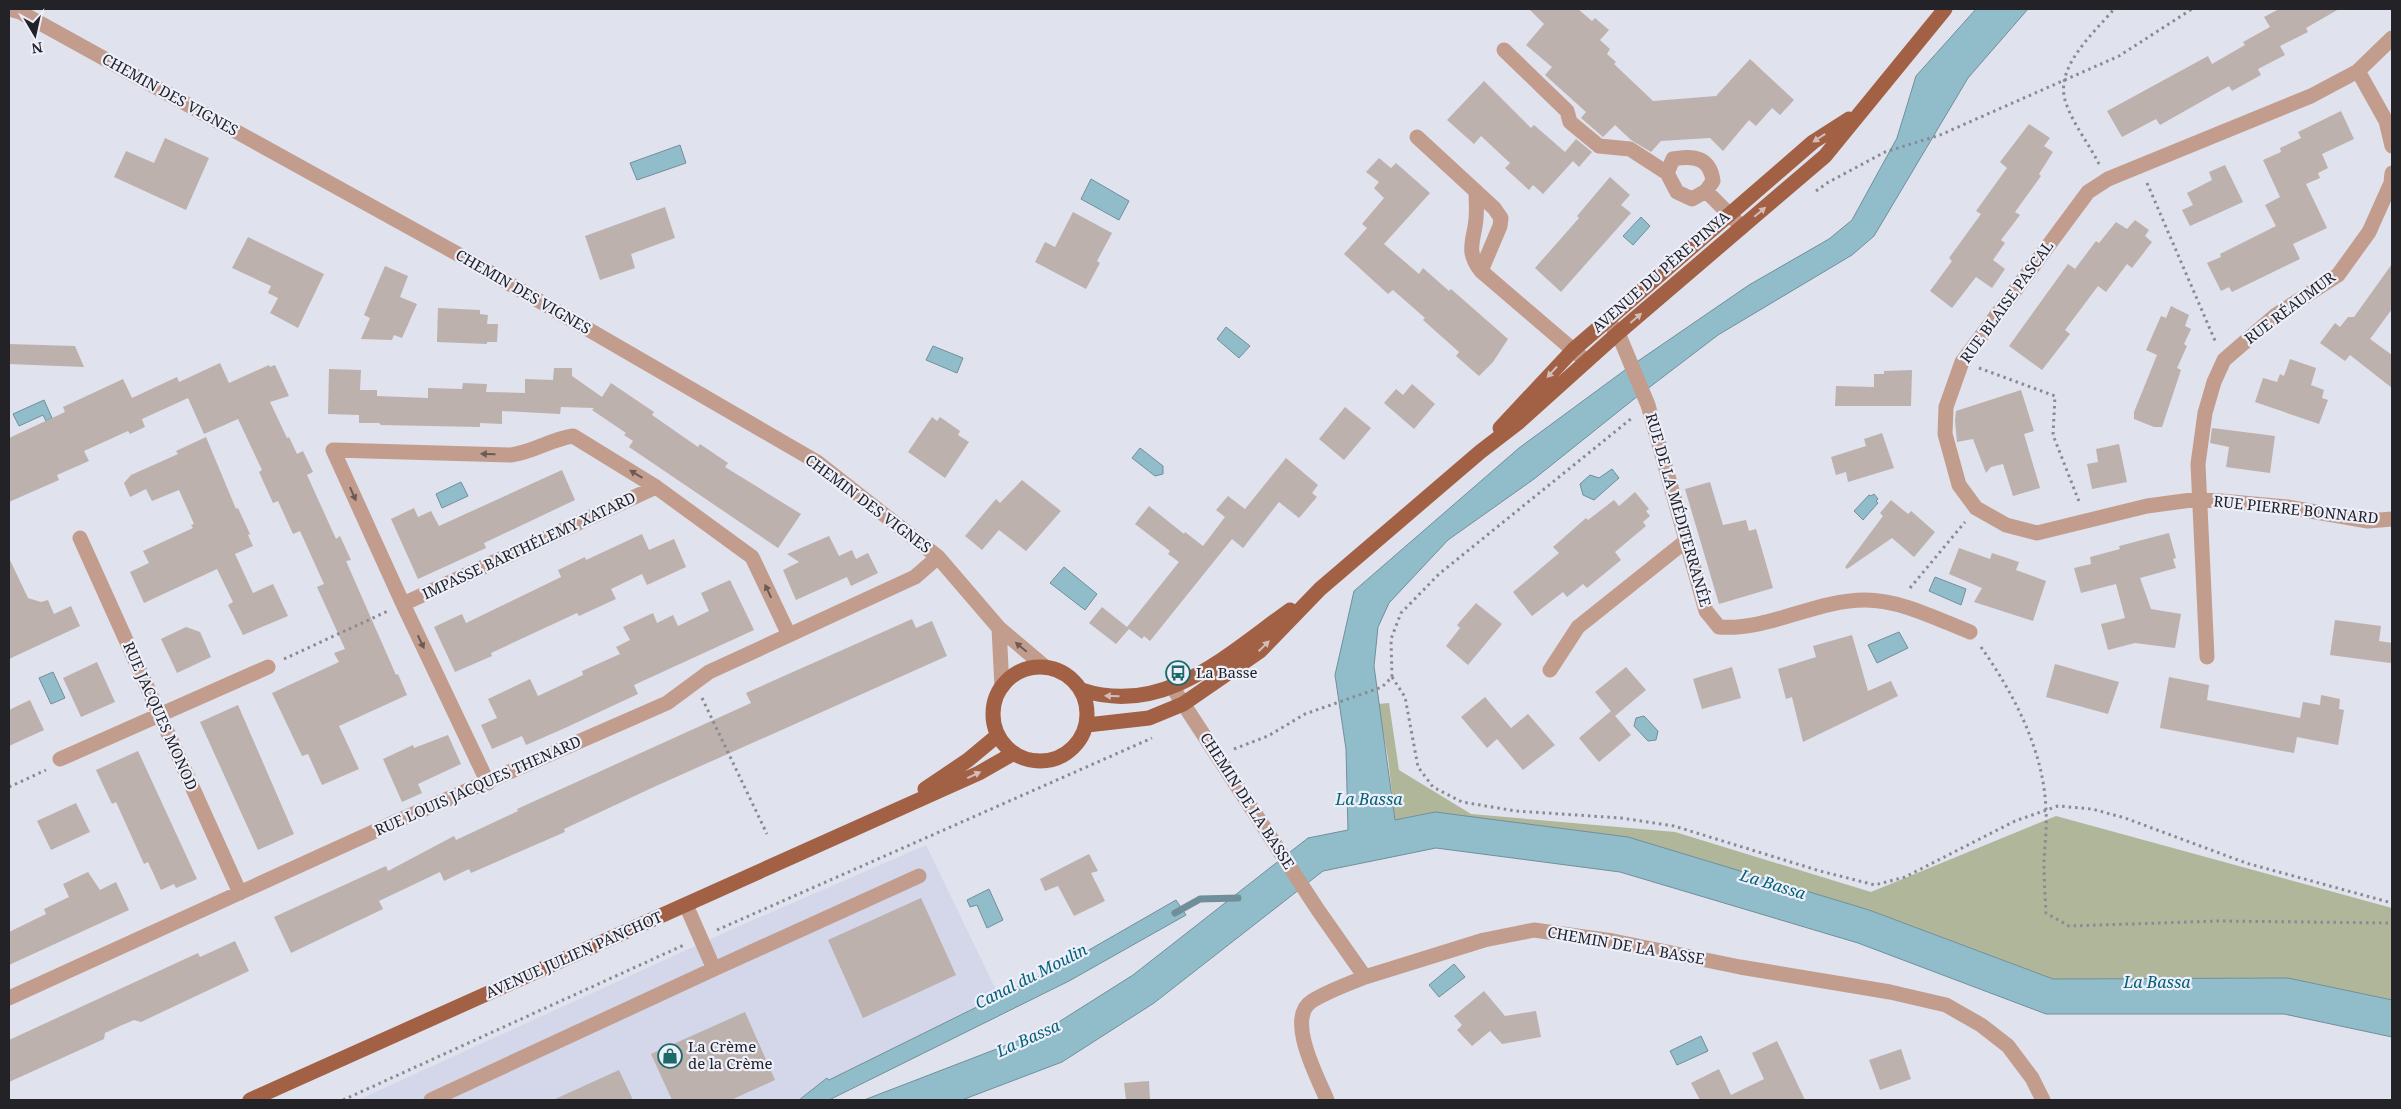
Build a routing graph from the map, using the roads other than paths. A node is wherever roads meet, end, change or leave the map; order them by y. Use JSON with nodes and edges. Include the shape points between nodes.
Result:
{"nodes":[{"id":1,"x":9,"y":9,"type":"edge"},
{"id":2,"x":1946,"y":9,"type":"edge"},
{"id":3,"x":2392,"y":38,"type":"edge"},
{"id":4,"x":1504,"y":50,"type":"dead end"},
{"id":5,"x":2358,"y":71,"type":"junction"},
{"id":6,"x":1860,"y":112,"type":"junction"},
{"id":7,"x":1417,"y":137,"type":"dead end"},
{"id":8,"x":2392,"y":146,"type":"edge"},
{"id":9,"x":1667,"y":172,"type":"junction"},
{"id":10,"x":2392,"y":173,"type":"edge"},
{"id":11,"x":1476,"y":191,"type":"junction"},
{"id":12,"x":1706,"y":191,"type":"junction"},
{"id":13,"x":1729,"y":214,"type":"junction"},
{"id":14,"x":1742,"y":227,"type":"junction"},
{"id":15,"x":1481,"y":271,"type":"junction"},
{"id":16,"x":1607,"y":320,"type":"junction"},
{"id":17,"x":1618,"y":333,"type":"junction"},
{"id":18,"x":1573,"y":350,"type":"junction"},
{"id":19,"x":1586,"y":361,"type":"junction"},
{"id":20,"x":1480,"y":452,"type":"junction"},
{"id":21,"x":656,"y":487,"type":"junction"},
{"id":22,"x":2199,"y":499,"type":"junction"},
{"id":23,"x":2392,"y":519,"type":"edge"},
{"id":24,"x":80,"y":538,"type":"dead end"},
{"id":25,"x":1687,"y":540,"type":"junction"},
{"id":26,"x":938,"y":557,"type":"junction"},
{"id":27,"x":1320,"y":589,"type":"junction"},
{"id":28,"x":403,"y":604,"type":"junction"},
{"id":29,"x":999,"y":628,"type":"junction"},
{"id":30,"x":1970,"y":632,"type":"road end"},
{"id":31,"x":789,"y":635,"type":"junction"},
{"id":32,"x":2207,"y":657,"type":"dead end"},
{"id":33,"x":1044,"y":666,"type":"junction"},
{"id":34,"x":268,"y":667,"type":"road end"},
{"id":35,"x":1550,"y":670,"type":"dead end"},
{"id":36,"x":1002,"y":687,"type":"junction"},
{"id":37,"x":1173,"y":688,"type":"junction"},
{"id":38,"x":1082,"y":690,"type":"junction"},
{"id":39,"x":1183,"y":704,"type":"junction"},
{"id":40,"x":159,"y":715,"type":"junction"},
{"id":41,"x":1087,"y":725,"type":"junction"},
{"id":42,"x":998,"y":735,"type":"junction"},
{"id":43,"x":1014,"y":753,"type":"junction"},
{"id":44,"x":60,"y":759,"type":"road end"},
{"id":45,"x":488,"y":783,"type":"junction"},
{"id":46,"x":897,"y":808,"type":"junction"},
{"id":47,"x":919,"y":876,"type":"dead end"},
{"id":48,"x":240,"y":893,"type":"junction"},
{"id":49,"x":686,"y":905,"type":"junction"},
{"id":50,"x":714,"y":969,"type":"junction"},
{"id":51,"x":1365,"y":977,"type":"junction"},
{"id":52,"x":9,"y":998,"type":"edge"},
{"id":53,"x":250,"y":1100,"type":"edge"},
{"id":54,"x":431,"y":1100,"type":"edge"},
{"id":55,"x":1327,"y":1100,"type":"edge"},
{"id":56,"x":2043,"y":1100,"type":"edge"}],
"edges":[{"from":1,"to":26,"type":"street","name":"CHEMIN DES VIGNES","via":[[20,12],[465,258],[816,462]]},
{"from":2,"to":6,"type":"main road","name":"AVENUE DU PÈRE PINYA"},
{"from":3,"to":5,"type":"street","name":"RUE BLAISE PASCAL"},
{"from":4,"to":9,"type":"street","via":[[1567,111],[1570,122],[1599,146],[1630,149]]},
{"from":5,"to":8,"type":"street","via":[[2386,121]]},
{"from":5,"to":22,"type":"street","name":"RUE BLAISE PASCAL","via":[[2311,96],[2108,179],[2088,192],[1962,362],[1946,407],[1945,434],[1959,485],[1976,508],[2006,525],[2037,533],[2147,506]]},
{"from":6,"to":13,"type":"main road","name":"AVENUE DU PÈRE PINYA","one_way":true,"via":[[1813,142]]},
{"from":14,"to":6,"type":"main road","name":"AVENUE DU PÈRE PINYA","one_way":true,"via":[[1825,156]]},
{"from":7,"to":11,"type":"street"},
{"from":9,"to":12,"type":"street","via":[[1677,192],[1692,199]]},
{"from":9,"to":12,"type":"street","via":[[1673,159],[1702,160],[1711,169],[1713,181]]},
{"from":10,"to":22,"type":"street","name":"RUE RÉAUMUR","via":[[2391,183],[2369,232],[2338,275],[2276,315],[2224,360],[2205,413],[2198,464]]},
{"from":11,"to":15,"type":"street","via":[[1476,221],[1471,245],[1473,261]]},
{"from":11,"to":15,"type":"street","via":[[1501,218]]},
{"from":12,"to":13,"type":"street"},
{"from":13,"to":14,"type":"street"},
{"from":13,"to":16,"type":"main road","name":"AVENUE DU PÈRE PINYA"},
{"from":17,"to":14,"type":"main road","name":"AVENUE DU PÈRE PINYA","one_way":true},
{"from":15,"to":18,"type":"street"},
{"from":16,"to":17,"type":"street","name":"RUE DE LA MÉDITERRANÉE"},
{"from":16,"to":18,"type":"main road","name":"AVENUE DU PÈRE PINYA"},
{"from":17,"to":19,"type":"main road","name":"AVENUE DU PÈRE PINYA"},
{"from":17,"to":25,"type":"street","name":"RUE DE LA MÉDITERRANÉE","via":[[1648,405]]},
{"from":18,"to":19,"type":"street"},
{"from":18,"to":20,"type":"main road","name":"AVENUE DU PÈRE PINYA","one_way":true},
{"from":19,"to":20,"type":"main road","name":"AVENUE DU PÈRE PINYA","via":[[1519,422]]},
{"from":20,"to":27,"type":"main road","name":"AVENUE DU PÈRE PINYA"},
{"from":21,"to":28,"type":"street","name":"IMPASSE BARTHÉLEMY XATARD"},
{"from":21,"to":28,"type":"street","one_way":true,"via":[[574,436],[528,453],[511,455],[334,450]]},
{"from":31,"to":21,"type":"street","one_way":true,"via":[[752,557]]},
{"from":22,"to":23,"type":"street","name":"RUE PIERRE BONNARD","via":[[2287,507],[2368,521]]},
{"from":22,"to":32,"type":"street","name":"RUE RÉAUMUR"},
{"from":24,"to":40,"type":"street","name":"RUE JACQUES MONOD"},
{"from":25,"to":30,"type":"street","name":"RUE DE LA MÉDITERRANÉE","via":[[1706,611],[1719,627],[1737,628],[1823,606],[1864,600],[1897,604]]},
{"from":25,"to":35,"type":"street","via":[[1578,627]]},
{"from":26,"to":29,"type":"street","name":"CHEMIN DES VIGNES"},
{"from":26,"to":31,"type":"street","name":"RUE LOUIS JACQUES THENARD","via":[[915,577]]},
{"from":27,"to":37,"type":"main road","name":"AVENUE DU PÈRE PINYA","via":[[1193,678]]},
{"from":39,"to":27,"type":"main road","name":"AVENUE DU PÈRE PINYA","one_way":true,"via":[[1260,651]]},
{"from":28,"to":45,"type":"street","one_way":true},
{"from":33,"to":29,"type":"street","name":"CHEMIN DES VIGNES","one_way":true},
{"from":29,"to":36,"type":"street"},
{"from":31,"to":45,"type":"street","name":"RUE LOUIS JACQUES THENARD","via":[[708,672],[667,703]]},
{"from":33,"to":36,"type":"main road","via":[[1028,668],[1013,675]]},
{"from":33,"to":38,"type":"main road","via":[[1066,674]]},
{"from":34,"to":40,"type":"street"},
{"from":36,"to":42,"type":"main road","via":[[993,710]]},
{"from":37,"to":38,"type":"main road","name":"AVENUE DU PÈRE PINYA","one_way":true,"via":[[1144,696],[1098,695]]},
{"from":37,"to":39,"type":"street","name":"CHEMIN DE LA BASSE"},
{"from":38,"to":41,"type":"main road"},
{"from":39,"to":41,"type":"main road","name":"AVENUE DU PÈRE PINYA","via":[[1149,718]]},
{"from":39,"to":51,"type":"street","name":"CHEMIN DE LA BASSE"},
{"from":40,"to":44,"type":"street"},
{"from":40,"to":48,"type":"street","name":"RUE JACQUES MONOD"},
{"from":41,"to":43,"type":"main road","via":[[1081,739],[1058,758],[1043,761]]},
{"from":42,"to":43,"type":"main road"},
{"from":42,"to":46,"type":"main road","name":"AVENUE JULIEN PANCHOT","via":[[968,760]]},
{"from":46,"to":43,"type":"main road","name":"AVENUE JULIEN PANCHOT","one_way":true,"via":[[979,773]]},
{"from":45,"to":48,"type":"street","name":"RUE LOUIS JACQUES THENARD"},
{"from":46,"to":49,"type":"main road","name":"AVENUE JULIEN PANCHOT"},
{"from":47,"to":50,"type":"street"},
{"from":48,"to":52,"type":"street","name":"RUE LOUIS JACQUES THENARD"},
{"from":49,"to":50,"type":"street"},
{"from":49,"to":53,"type":"main road","name":"AVENUE JULIEN PANCHOT"},
{"from":50,"to":54,"type":"street"},
{"from":51,"to":55,"type":"street","via":[[1311,1001],[1302,1015],[1302,1038]]},
{"from":51,"to":56,"type":"street","name":"CHEMIN DE LA BASSE","via":[[1484,940],[1534,930],[1612,941],[1946,1005],[1981,1024],[2008,1046],[2032,1078]]}]}
